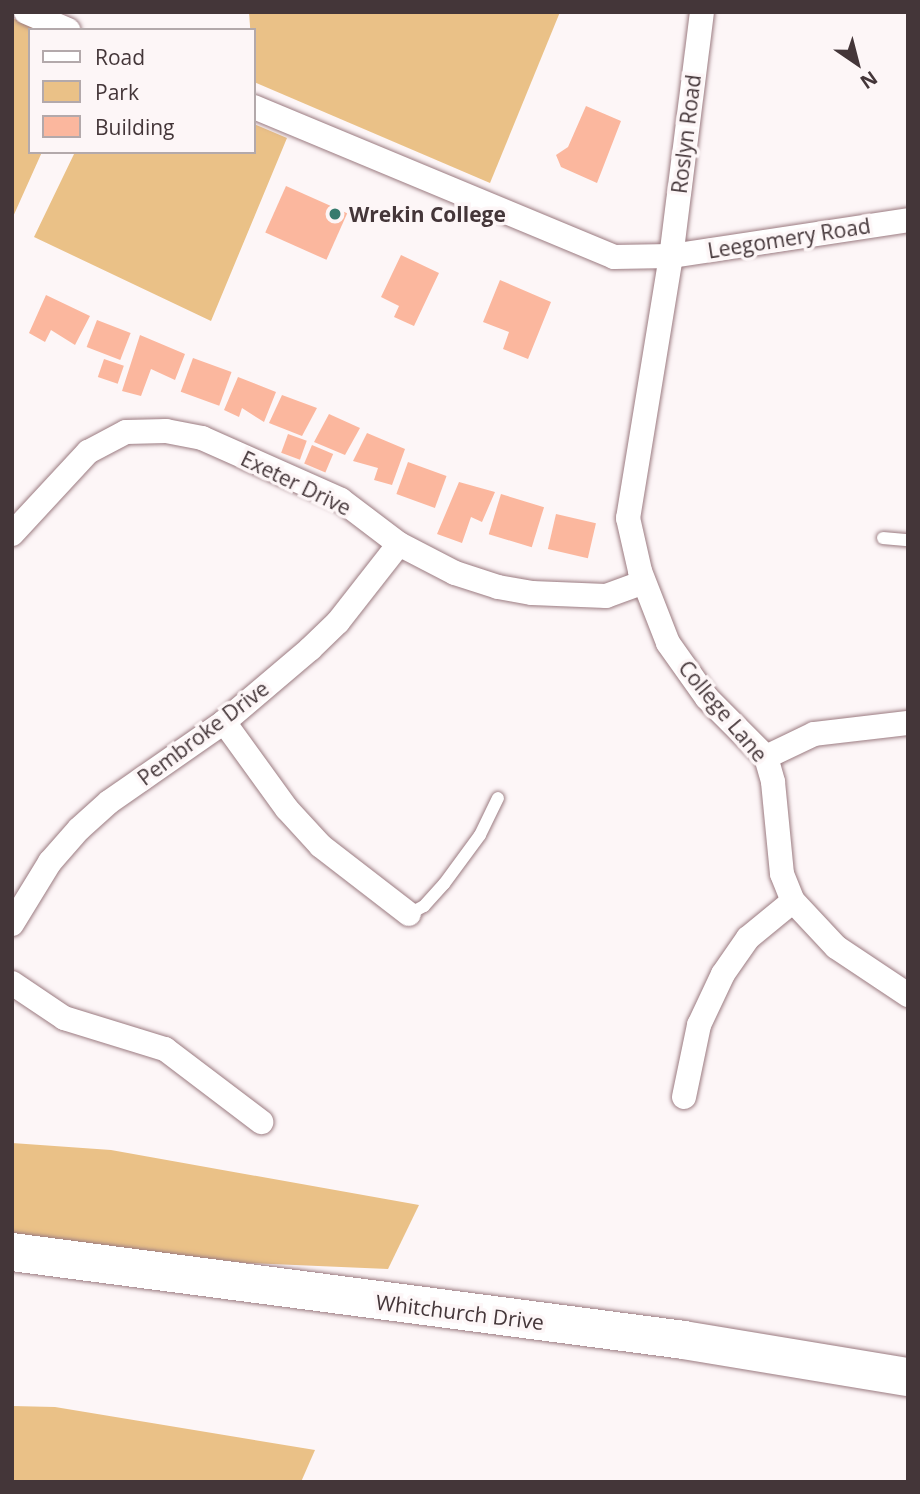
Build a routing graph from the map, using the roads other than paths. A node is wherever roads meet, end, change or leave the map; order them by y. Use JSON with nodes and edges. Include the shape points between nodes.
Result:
{"nodes":[{"id":1,"x":26,"y":12,"type":"edge"},
{"id":2,"x":702,"y":12,"type":"edge"},
{"id":3,"x":63,"y":28,"type":"edge"},
{"id":4,"x":256,"y":108,"type":"edge"},
{"id":5,"x":908,"y":220,"type":"edge"},
{"id":6,"x":671,"y":256,"type":"junction"},
{"id":7,"x":12,"y":534,"type":"edge"},
{"id":8,"x":883,"y":538,"type":"dead end"},
{"id":9,"x":908,"y":540,"type":"edge"},
{"id":10,"x":399,"y":544,"type":"junction"},
{"id":11,"x":644,"y":582,"type":"junction"},
{"id":12,"x":224,"y":722,"type":"junction"},
{"id":13,"x":908,"y":723,"type":"edge"},
{"id":14,"x":766,"y":757,"type":"junction"},
{"id":15,"x":498,"y":799,"type":"dead end"},
{"id":16,"x":793,"y":901,"type":"junction"},
{"id":17,"x":409,"y":914,"type":"joint"},
{"id":18,"x":12,"y":923,"type":"edge"},
{"id":19,"x":12,"y":983,"type":"edge"},
{"id":20,"x":908,"y":995,"type":"edge"},
{"id":21,"x":684,"y":1097,"type":"dead end"},
{"id":22,"x":261,"y":1122,"type":"dead end"},
{"id":23,"x":12,"y":1252,"type":"edge"},
{"id":24,"x":908,"y":1377,"type":"edge"}],
"edges":[{"from":1,"to":3,"type":"street"},
{"from":2,"to":6,"type":"street","name":"Roslyn Road"},
{"from":4,"to":6,"type":"street","name":"Leegomery Road","via":[[614,257]]},
{"from":5,"to":6,"type":"street","name":"Leegomery Road"},
{"from":6,"to":11,"type":"street","name":"College Lane","via":[[628,518]]},
{"from":7,"to":10,"type":"street","name":"Exeter Drive","via":[[88,452],[126,432],[166,431],[202,438],[341,500]]},
{"from":8,"to":9,"type":"lane"},
{"from":10,"to":11,"type":"street","name":"Exeter Drive","via":[[455,573],[532,593],[606,596]]},
{"from":10,"to":12,"type":"street","name":"Pembroke Drive","via":[[338,622]]},
{"from":11,"to":14,"type":"street","name":"College Lane","via":[[668,643],[687,673]]},
{"from":12,"to":17,"type":"street","via":[[287,809],[321,846]]},
{"from":12,"to":18,"type":"street","name":"Pembroke Drive","via":[[79,829],[50,862]]},
{"from":13,"to":14,"type":"street","via":[[814,734]]},
{"from":14,"to":16,"type":"street","name":"College Lane","via":[[773,782],[782,874]]},
{"from":15,"to":17,"type":"lane","via":[[480,835],[444,884],[424,906]]},
{"from":16,"to":20,"type":"street","name":"College Lane","via":[[836,947]]},
{"from":16,"to":21,"type":"street","via":[[748,938],[723,974],[699,1025]]},
{"from":19,"to":22,"type":"street","via":[[64,1018],[165,1049]]},
{"from":23,"to":24,"type":"main road","name":"Whitchurch Drive","via":[[684,1340]]}]}
